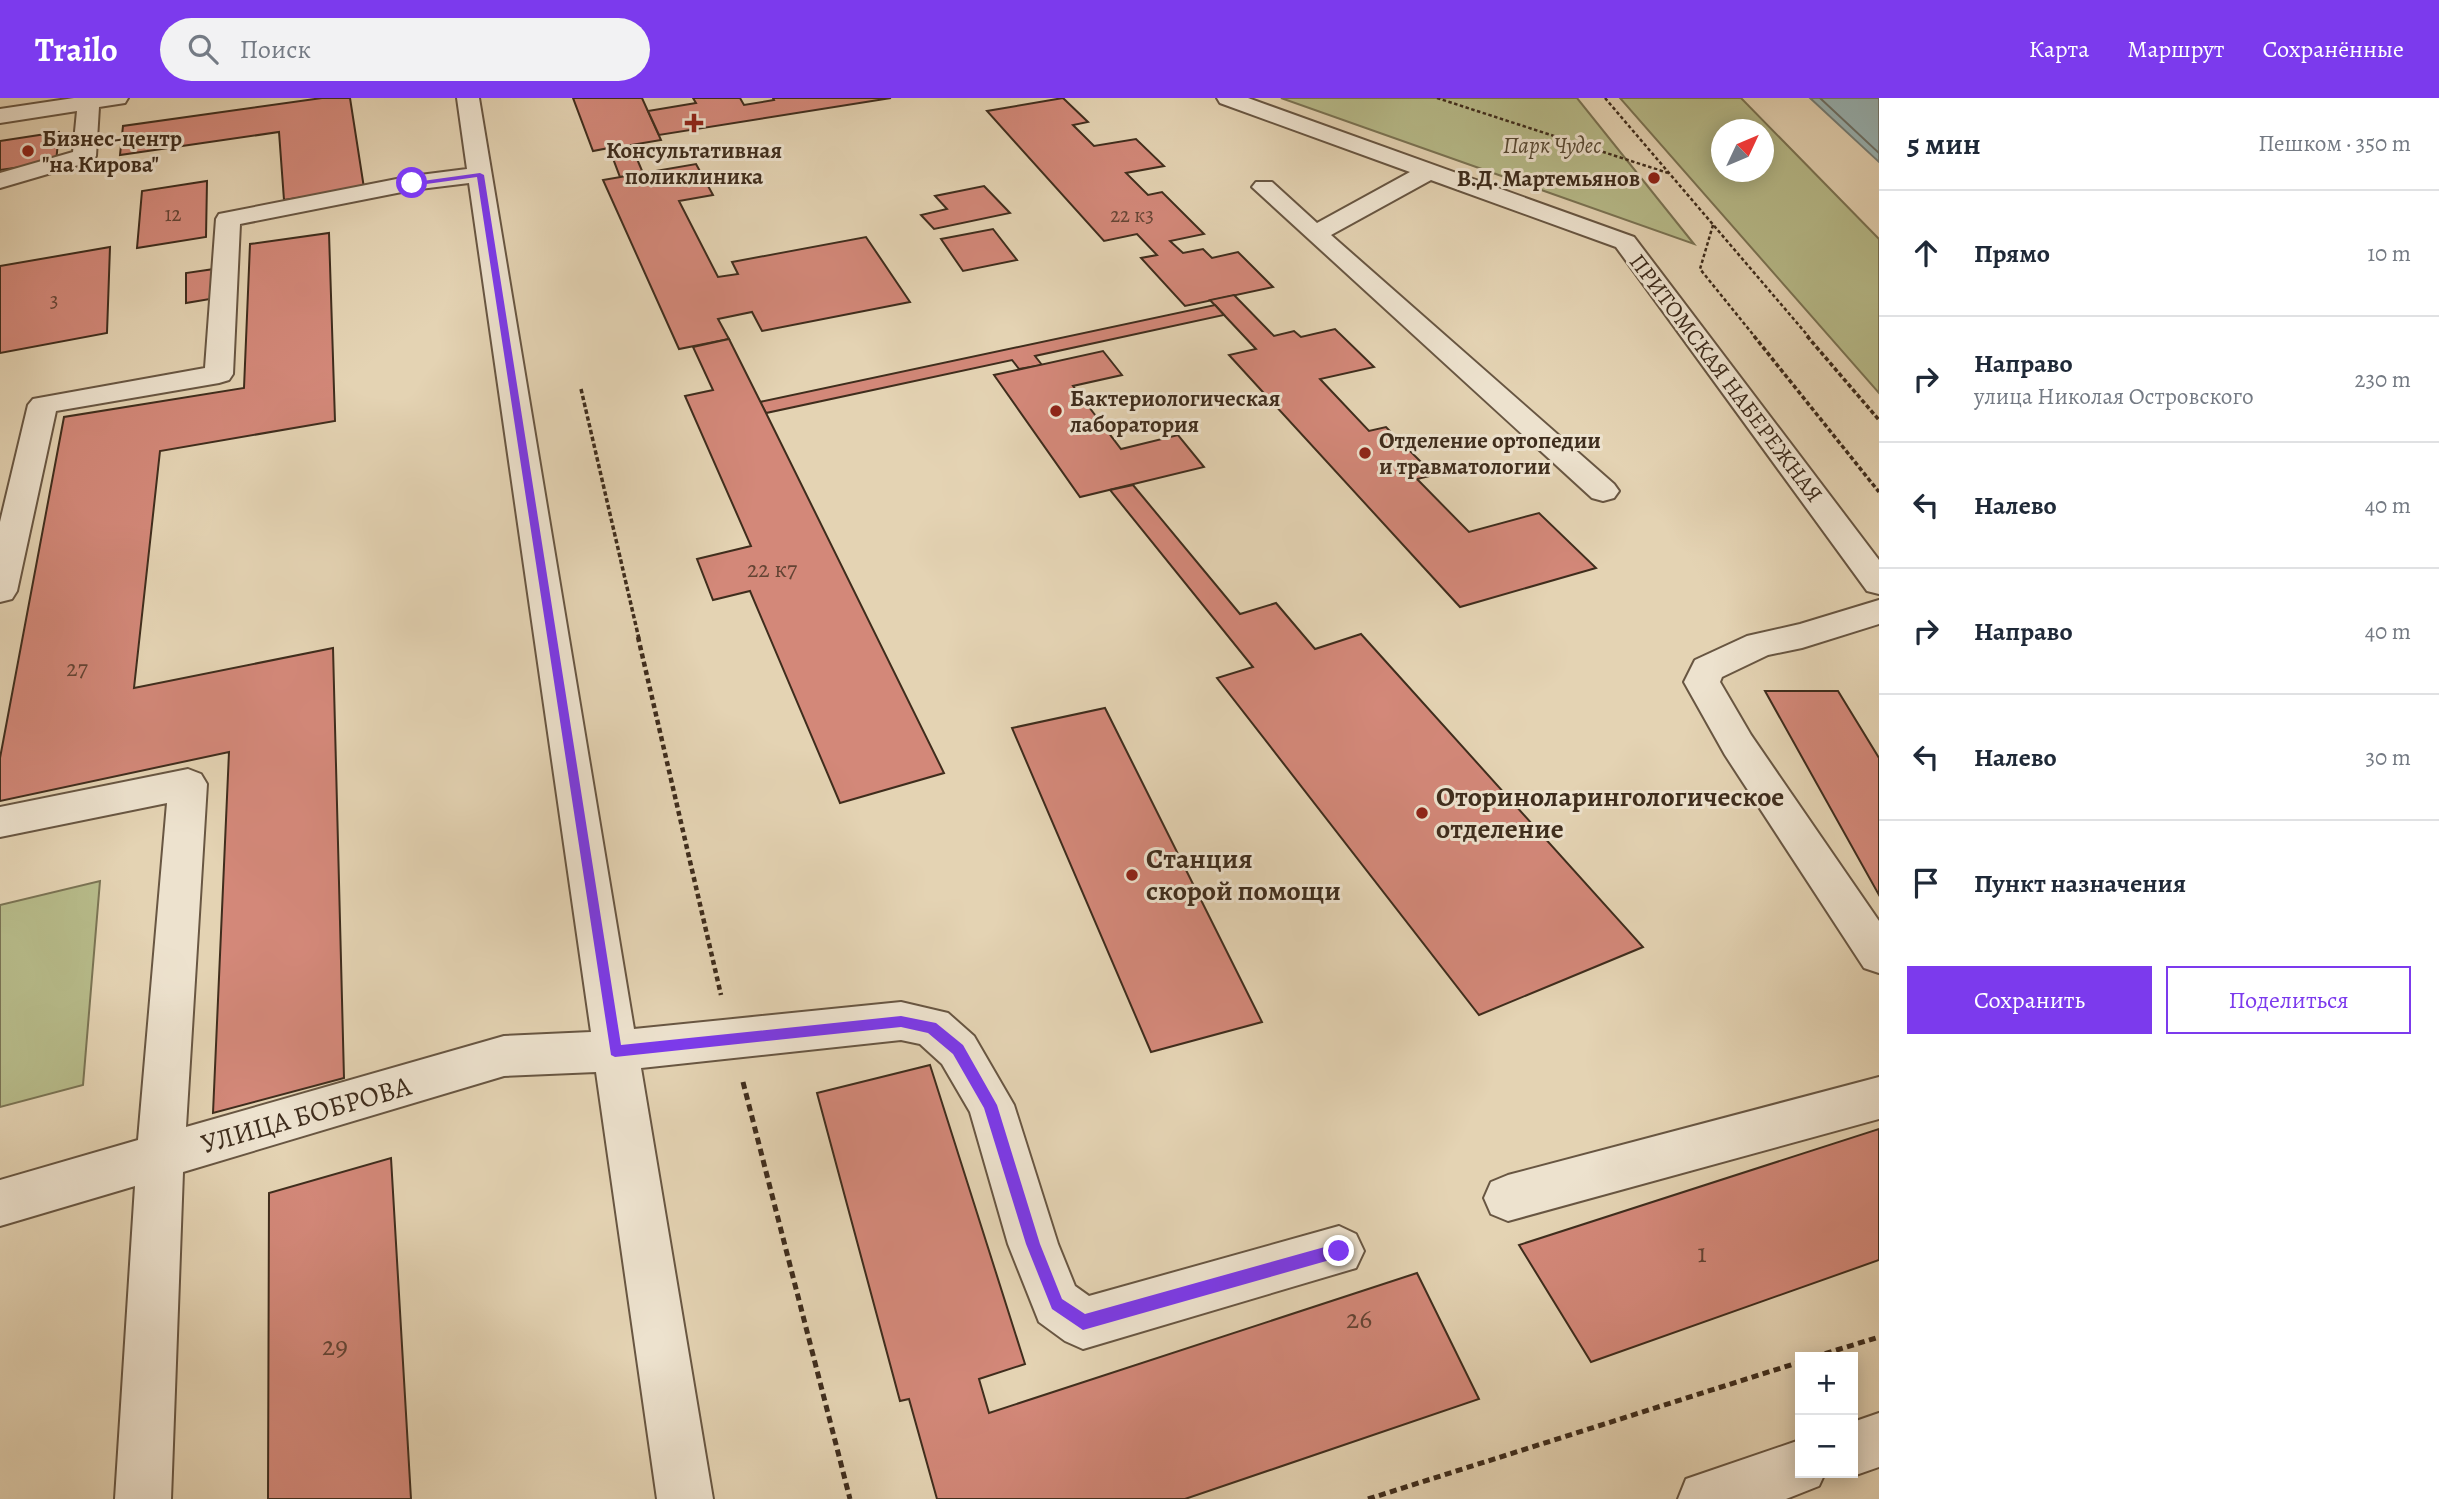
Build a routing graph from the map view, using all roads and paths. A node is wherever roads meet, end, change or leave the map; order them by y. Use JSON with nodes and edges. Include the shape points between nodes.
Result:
{"nodes":[{"id":1,"x":117,"y":98,"type":"edge"},
{"id":2,"x":468,"y":98,"type":"edge"},
{"id":3,"x":1228,"y":98,"type":"edge"},
{"id":4,"x":1437,"y":98,"type":"edge"},
{"id":5,"x":1605,"y":98,"type":"edge"},
{"id":6,"x":89,"y":102,"type":"junction"},
{"id":7,"x":0,"y":116,"type":"edge"},
{"id":8,"x":1429,"y":171,"type":"junction"},
{"id":9,"x":1669,"y":173,"type":"junction"},
{"id":10,"x":480,"y":175,"type":"junction"},
{"id":11,"x":0,"y":181,"type":"edge"},
{"id":12,"x":1264,"y":187,"type":"dead end"},
{"id":13,"x":1713,"y":225,"type":"junction"},
{"id":14,"x":1315,"y":234,"type":"junction"},
{"id":15,"x":581,"y":389,"type":"dead end"},
{"id":16,"x":1879,"y":420,"type":"edge"},
{"id":17,"x":1603,"y":491,"type":"dead end"},
{"id":18,"x":1879,"y":492,"type":"edge"},
{"id":19,"x":1879,"y":583,"type":"edge"},
{"id":20,"x":0,"y":591,"type":"edge"},
{"id":21,"x":1879,"y":612,"type":"edge"},
{"id":22,"x":0,"y":822,"type":"edge"},
{"id":23,"x":1879,"y":956,"type":"edge"},
{"id":24,"x":732,"y":1039,"type":"junction"},
{"id":25,"x":615,"y":1051,"type":"junction"},
{"id":26,"x":1879,"y":1098,"type":"edge"},
{"id":27,"x":160,"y":1158,"type":"junction"},
{"id":28,"x":1508,"y":1198,"type":"dead end"},
{"id":29,"x":0,"y":1203,"type":"edge"},
{"id":30,"x":1339,"y":1251,"type":"dead end"},
{"id":31,"x":1879,"y":1336,"type":"edge"},
{"id":32,"x":1829,"y":1352,"type":"edge"},
{"id":33,"x":1795,"y":1364,"type":"edge"},
{"id":34,"x":1879,"y":1440,"type":"edge"},
{"id":35,"x":1858,"y":1447,"type":"edge"},
{"id":36,"x":1795,"y":1469,"type":"edge"},
{"id":37,"x":143,"y":1499,"type":"edge"},
{"id":38,"x":685,"y":1499,"type":"edge"},
{"id":39,"x":850,"y":1499,"type":"edge"},
{"id":40,"x":1368,"y":1499,"type":"edge"},
{"id":41,"x":1706,"y":1499,"type":"edge"}],
"edges":[{"from":1,"to":6,"type":"street"},
{"from":2,"to":10,"type":"street"},
{"from":3,"to":8,"type":"street","name":"ПРИТОМСКАЯ НАБЕРЕЖНАЯ"},
{"from":4,"to":9,"type":"path"},
{"from":5,"to":9,"type":"path"},
{"from":6,"to":7,"type":"street"},
{"from":6,"to":11,"type":"street","via":[[84,156]]},
{"from":8,"to":14,"type":"street"},
{"from":8,"to":19,"type":"street","name":"ПРИТОМСКАЯ НАБЕРЕЖНАЯ","via":[[1625,242]]},
{"from":9,"to":13,"type":"path"},
{"from":10,"to":20,"type":"street","via":[[412,183],[228,219],[219,374],[43,405]]},
{"from":10,"to":25,"type":"street"},
{"from":12,"to":14,"type":"street"},
{"from":13,"to":16,"type":"path"},
{"from":13,"to":18,"type":"path","via":[[1700,270]]},
{"from":14,"to":17,"type":"street"},
{"from":15,"to":24,"type":"path"},
{"from":21,"to":23,"type":"street","via":[[1759,645],[1708,669],[1702,682],[1738,745]]},
{"from":22,"to":27,"type":"street","via":[[188,783]]},
{"from":24,"to":25,"type":"street","name":"УЛИЦА БОБРОВА"},
{"from":24,"to":30,"type":"street","name":"УЛИЦА БОБРОВА","via":[[901,1021],[932,1027],[958,1049],[990,1105],[1033,1244],[1057,1304],[1083,1322]]},
{"from":24,"to":39,"type":"path"},
{"from":25,"to":27,"type":"street","name":"УЛИЦА БОБРОВА","via":[[504,1056]]},
{"from":25,"to":38,"type":"street"},
{"from":26,"to":28,"type":"street"},
{"from":27,"to":29,"type":"street","name":"УЛИЦА БОБРОВА"},
{"from":27,"to":37,"type":"street"},
{"from":31,"to":32,"type":"path"},
{"from":33,"to":40,"type":"path"},
{"from":34,"to":35,"type":"street"},
{"from":36,"to":41,"type":"street"}]}
